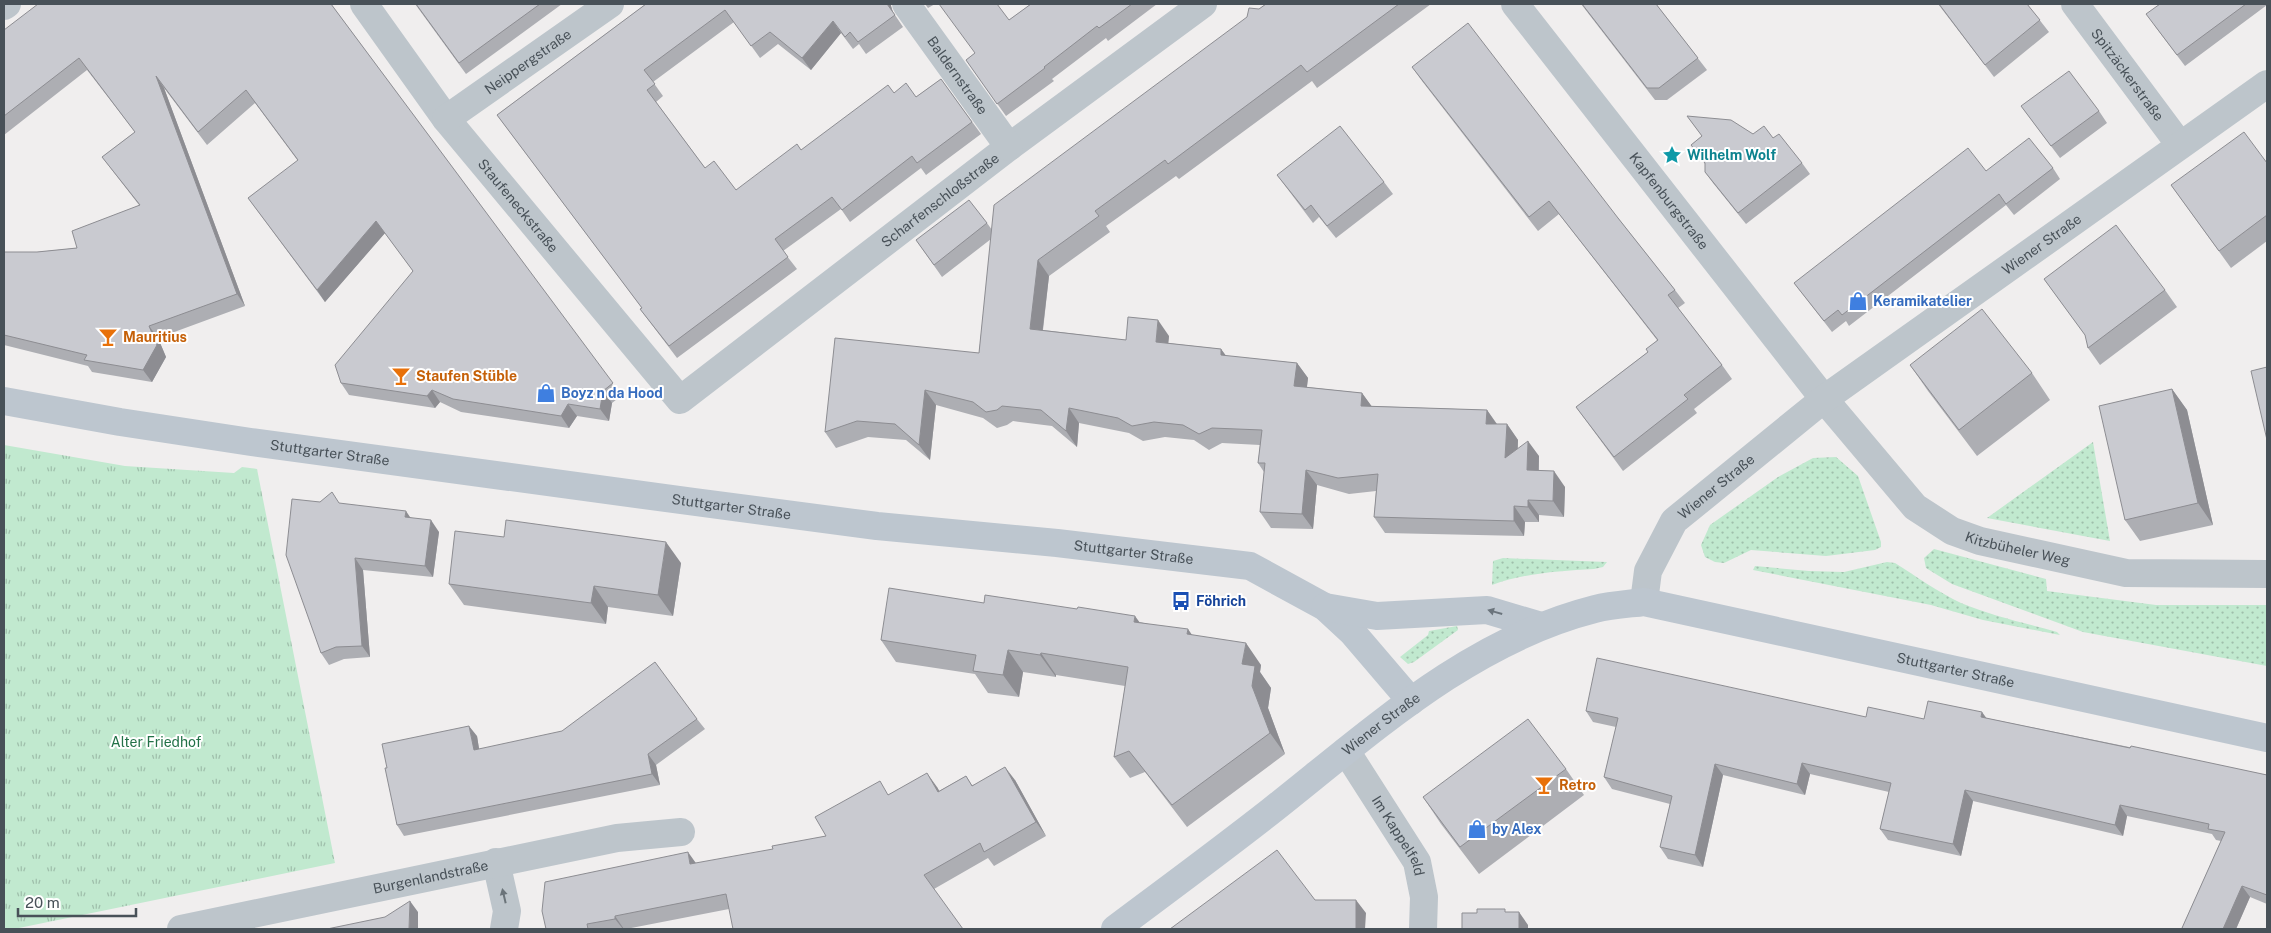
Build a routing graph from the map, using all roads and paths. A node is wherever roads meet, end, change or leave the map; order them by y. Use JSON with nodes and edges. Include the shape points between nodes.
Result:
{"nodes":[{"id":1,"x":7,"y":4,"type":"edge"},
{"id":2,"x":364,"y":4,"type":"edge"},
{"id":3,"x":610,"y":4,"type":"edge"},
{"id":4,"x":906,"y":4,"type":"edge"},
{"id":5,"x":1203,"y":4,"type":"edge"},
{"id":6,"x":1515,"y":4,"type":"edge"},
{"id":7,"x":2075,"y":4,"type":"edge"},
{"id":8,"x":4,"y":6,"type":"edge"},
{"id":9,"x":2267,"y":84,"type":"edge"},
{"id":10,"x":446,"y":118,"type":"junction"},
{"id":11,"x":2180,"y":145,"type":"junction"},
{"id":12,"x":1009,"y":147,"type":"junction"},
{"id":13,"x":1824,"y":399,"type":"junction"},
{"id":14,"x":680,"y":400,"type":"joint"},
{"id":15,"x":4,"y":401,"type":"edge"},
{"id":16,"x":2267,"y":574,"type":"edge"},
{"id":17,"x":1644,"y":602,"type":"junction"},
{"id":18,"x":1325,"y":607,"type":"junction"},
{"id":19,"x":1541,"y":626,"type":"junction"},
{"id":20,"x":1411,"y":701,"type":"junction"},
{"id":21,"x":2267,"y":738,"type":"edge"},
{"id":22,"x":1346,"y":751,"type":"junction"},
{"id":23,"x":681,"y":832,"type":"dead end"},
{"id":24,"x":496,"y":862,"type":"junction"},
{"id":25,"x":182,"y":929,"type":"edge"},
{"id":26,"x":504,"y":929,"type":"edge"},
{"id":27,"x":1114,"y":929,"type":"edge"},
{"id":28,"x":1423,"y":929,"type":"edge"}],
"edges":[{"from":1,"to":8,"type":"street"},
{"from":2,"to":10,"type":"street","name":"Staufeneckstraße"},
{"from":3,"to":10,"type":"street","name":"Neippergstraße"},
{"from":4,"to":12,"type":"street","name":"Baldernstraße"},
{"from":5,"to":12,"type":"street","name":"Scharfenschloßstraße"},
{"from":6,"to":13,"type":"street","name":"Kapfenburgstraße"},
{"from":7,"to":11,"type":"street","name":"Spitzäckerstraße"},
{"from":9,"to":11,"type":"street","name":"Wiener Straße"},
{"from":10,"to":14,"type":"street","name":"Staufeneckstraße"},
{"from":11,"to":13,"type":"street","name":"Wiener Straße"},
{"from":12,"to":14,"type":"street","name":"Scharfenschloßstraße"},
{"from":13,"to":16,"type":"street","name":"Kitzbüheler Weg","via":[[1915,507],[1952,531],[1980,541],[2126,573]]},
{"from":13,"to":17,"type":"street","name":"Wiener Straße","via":[[1674,520],[1648,571]]},
{"from":15,"to":18,"type":"main road","name":"Stuttgarter Straße","via":[[251,442],[695,502],[877,526],[1250,566]]},
{"from":17,"to":19,"type":"main road","name":"Wiener Straße","via":[[1596,608]]},
{"from":17,"to":21,"type":"main road","name":"Stuttgarter Straße"},
{"from":19,"to":18,"type":"main road","one_way":true,"via":[[1487,610],[1377,616]]},
{"from":18,"to":20,"type":"main road","name":"Stuttgarter Straße","via":[[1352,632]]},
{"from":19,"to":20,"type":"main road","name":"Wiener Straße","via":[[1476,658]]},
{"from":20,"to":22,"type":"main road","name":"Wiener Straße"},
{"from":22,"to":27,"type":"main road","name":"Wiener Straße"},
{"from":22,"to":28,"type":"street","name":"Im Kappelfeld","via":[[1417,862],[1424,897]]},
{"from":23,"to":24,"type":"street","name":"Burgenlandstraße","via":[[617,838]]},
{"from":24,"to":25,"type":"street","name":"Burgenlandstraße"},
{"from":26,"to":24,"type":"street","one_way":true,"via":[[508,911]]}]}
